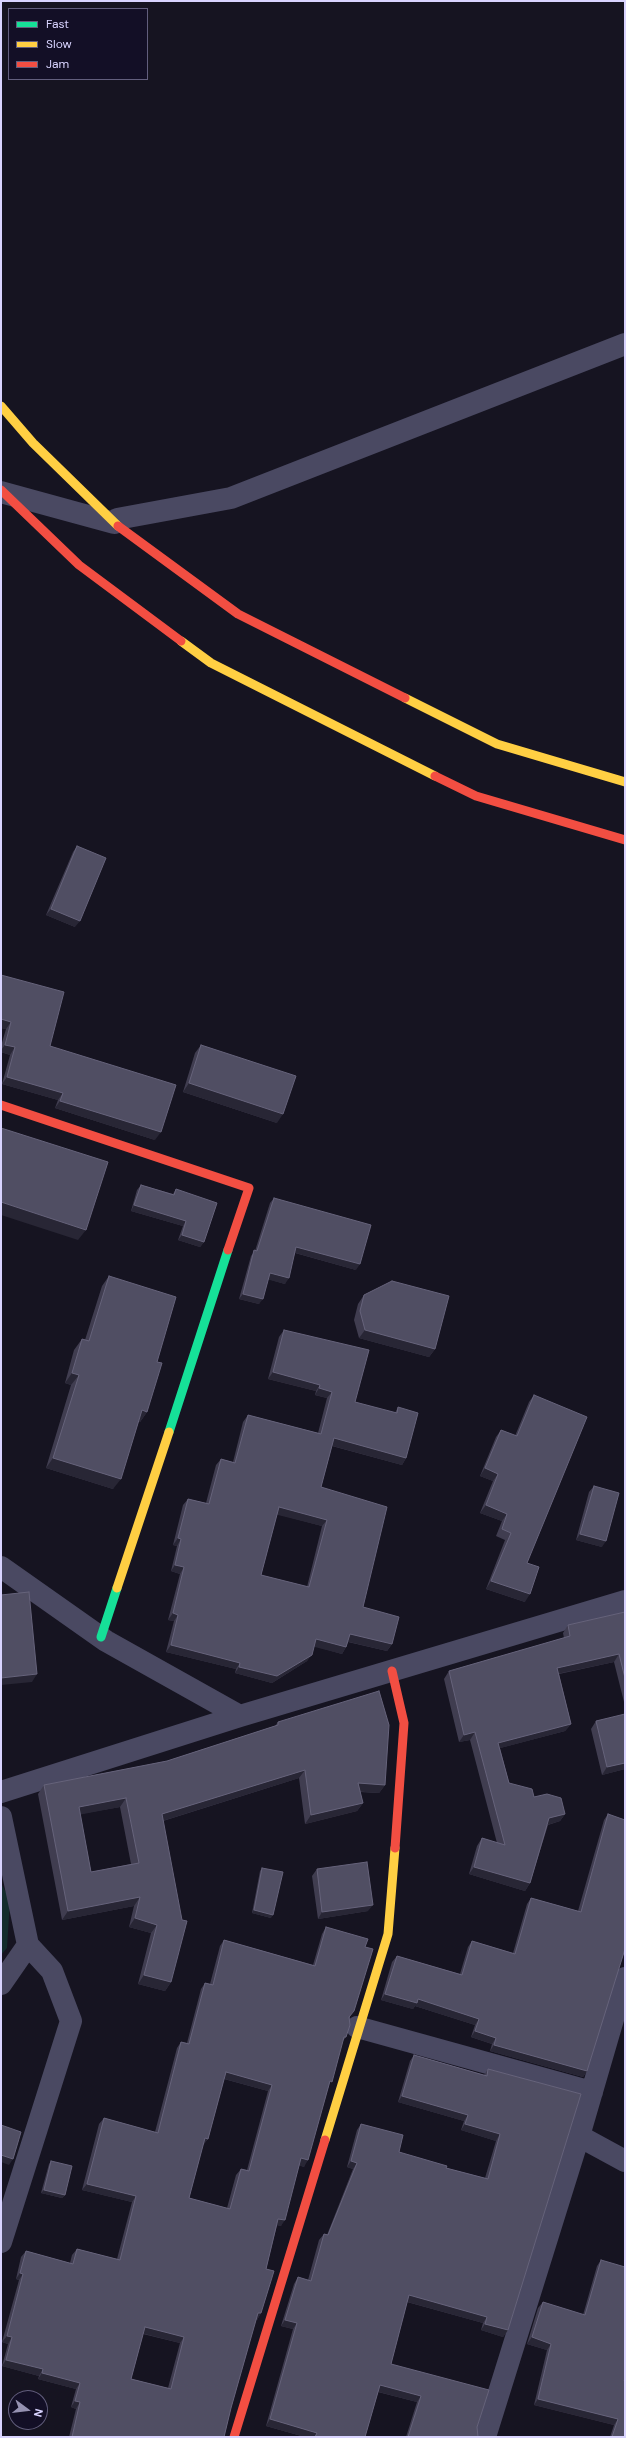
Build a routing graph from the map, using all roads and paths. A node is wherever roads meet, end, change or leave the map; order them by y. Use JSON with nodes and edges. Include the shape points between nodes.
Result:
{"nodes":[{"id":1,"x":625,"y":344,"type":"edge"},
{"id":2,"x":1,"y":406,"type":"edge"},
{"id":3,"x":2,"y":492,"type":"edge"},
{"id":4,"x":114,"y":523,"type":"junction"},
{"id":5,"x":625,"y":782,"type":"edge"},
{"id":6,"x":625,"y":840,"type":"edge"},
{"id":7,"x":1,"y":1105,"type":"edge"},
{"id":8,"x":1,"y":1567,"type":"edge"},
{"id":9,"x":625,"y":1601,"type":"edge"},
{"id":10,"x":101,"y":1637,"type":"junction"},
{"id":11,"x":392,"y":1671,"type":"junction"},
{"id":12,"x":240,"y":1716,"type":"junction"},
{"id":13,"x":1,"y":1792,"type":"edge"},
{"id":14,"x":1,"y":1817,"type":"edge"},
{"id":15,"x":28,"y":1945,"type":"junction"},
{"id":16,"x":625,"y":1978,"type":"edge"},
{"id":17,"x":1,"y":1984,"type":"edge"},
{"id":18,"x":357,"y":2027,"type":"junction"},
{"id":19,"x":592,"y":2092,"type":"junction"},
{"id":20,"x":579,"y":2136,"type":"junction"},
{"id":21,"x":625,"y":2161,"type":"edge"},
{"id":22,"x":1,"y":2242,"type":"edge"},
{"id":23,"x":234,"y":2437,"type":"edge"},
{"id":24,"x":485,"y":2437,"type":"edge"}],
"edges":[{"from":1,"to":4,"type":"street","via":[[231,498],[117,519]]},
{"from":2,"to":4,"type":"street","via":[[33,443]]},
{"from":3,"to":4,"type":"street"},
{"from":3,"to":6,"type":"street","via":[[79,565],[211,663],[476,796]]},
{"from":4,"to":5,"type":"street","via":[[238,614],[497,744]]},
{"from":7,"to":10,"type":"street","via":[[249,1188]]},
{"from":8,"to":10,"type":"street"},
{"from":9,"to":11,"type":"street"},
{"from":10,"to":12,"type":"street"},
{"from":11,"to":12,"type":"street"},
{"from":11,"to":18,"type":"street","via":[[404,1723],[388,1934]]},
{"from":12,"to":13,"type":"street"},
{"from":14,"to":15,"type":"street"},
{"from":15,"to":17,"type":"street"},
{"from":15,"to":22,"type":"street","via":[[52,1971],[71,2021]]},
{"from":16,"to":19,"type":"street"},
{"from":18,"to":19,"type":"street"},
{"from":18,"to":23,"type":"street"},
{"from":19,"to":20,"type":"street"},
{"from":20,"to":21,"type":"street"},
{"from":20,"to":24,"type":"street"}]}
